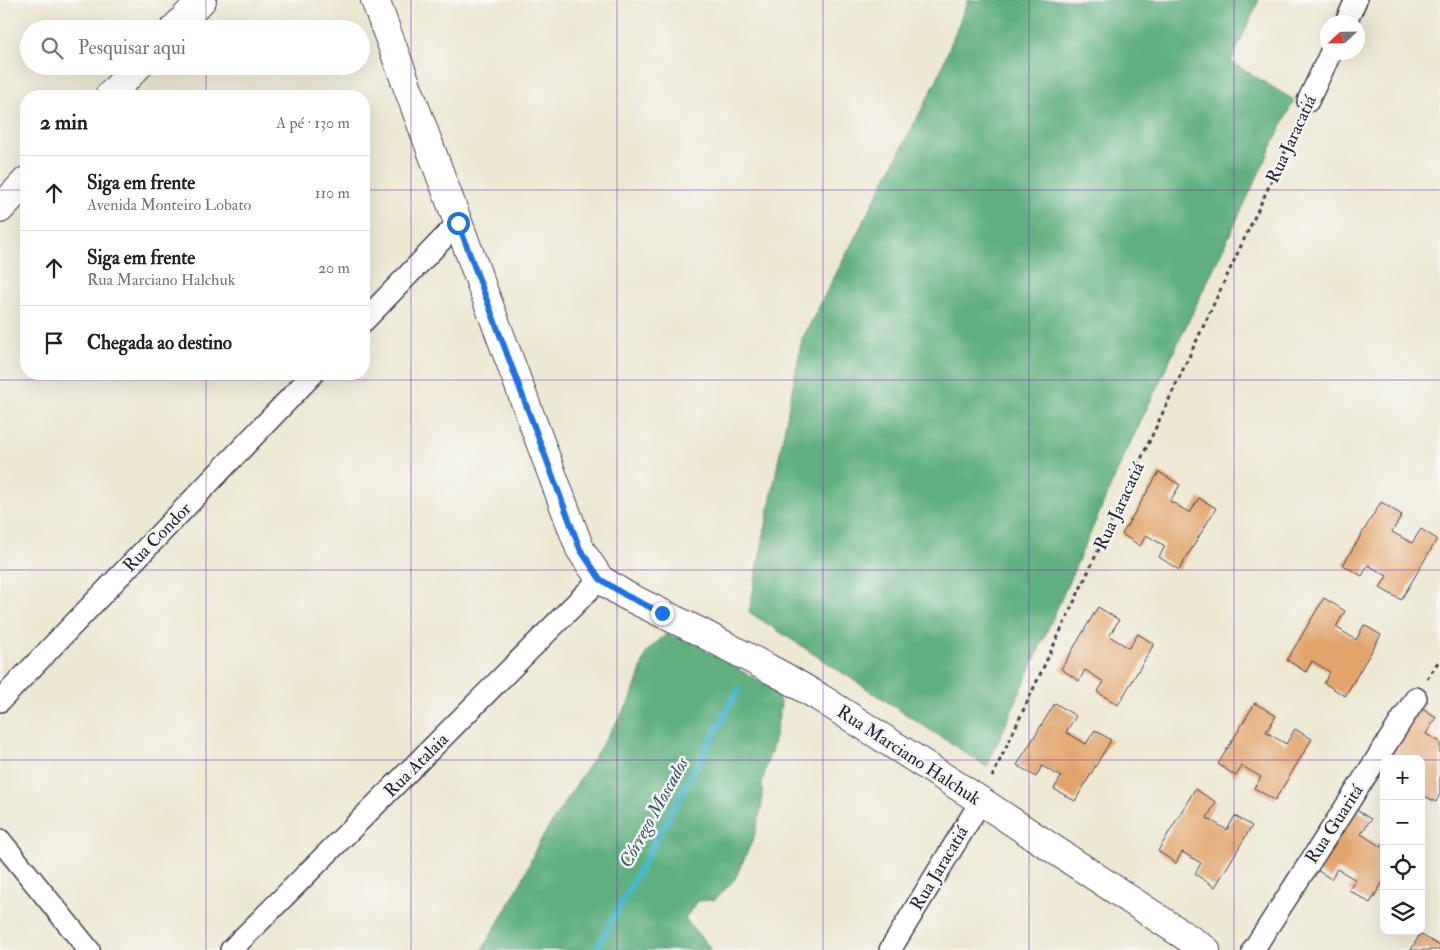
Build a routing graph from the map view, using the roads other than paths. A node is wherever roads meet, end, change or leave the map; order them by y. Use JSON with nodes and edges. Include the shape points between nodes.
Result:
{"nodes":[{"id":1,"x":202,"y":0,"type":"edge"},
{"id":2,"x":375,"y":0,"type":"edge"},
{"id":3,"x":1356,"y":0,"type":"edge"},
{"id":4,"x":1349,"y":15,"type":"edge"},
{"id":5,"x":183,"y":20,"type":"edge"},
{"id":6,"x":1328,"y":60,"type":"edge"},
{"id":7,"x":129,"y":75,"type":"edge"},
{"id":8,"x":115,"y":90,"type":"edge"},
{"id":9,"x":1308,"y":101,"type":"road end"},
{"id":10,"x":20,"y":188,"type":"edge"},
{"id":11,"x":1,"y":205,"type":"edge"},
{"id":12,"x":458,"y":223,"type":"junction"},
{"id":13,"x":370,"y":315,"type":"edge"},
{"id":14,"x":307,"y":380,"type":"edge"},
{"id":15,"x":600,"y":579,"type":"junction"},
{"id":16,"x":1416,"y":698,"type":"dead end"},
{"id":17,"x":0,"y":700,"type":"edge"},
{"id":18,"x":981,"y":801,"type":"junction"},
{"id":19,"x":0,"y":840,"type":"edge"},
{"id":20,"x":89,"y":950,"type":"edge"},
{"id":21,"x":231,"y":950,"type":"edge"},
{"id":22,"x":890,"y":950,"type":"edge"},
{"id":23,"x":1206,"y":950,"type":"edge"},
{"id":24,"x":1253,"y":950,"type":"edge"}],
"edges":[{"from":1,"to":5,"type":"street"},
{"from":2,"to":12,"type":"street"},
{"from":3,"to":4,"type":"street"},
{"from":6,"to":9,"type":"street","name":"Rua Jaracatiá"},
{"from":7,"to":8,"type":"street"},
{"from":10,"to":11,"type":"street"},
{"from":12,"to":13,"type":"street"},
{"from":12,"to":15,"type":"street","via":[[580,549]]},
{"from":14,"to":17,"type":"street","name":"Rua Condor"},
{"from":15,"to":18,"type":"street","name":"Rua Marciano Halchuk","via":[[783,676]]},
{"from":15,"to":21,"type":"street","name":"Rua Atalaia"},
{"from":16,"to":24,"type":"street","name":"Rua Guaritá"},
{"from":18,"to":22,"type":"street","name":"Rua Jaracatiá"},
{"from":18,"to":23,"type":"street","name":"Rua Marciano Halchuk"},
{"from":19,"to":20,"type":"street"}]}
